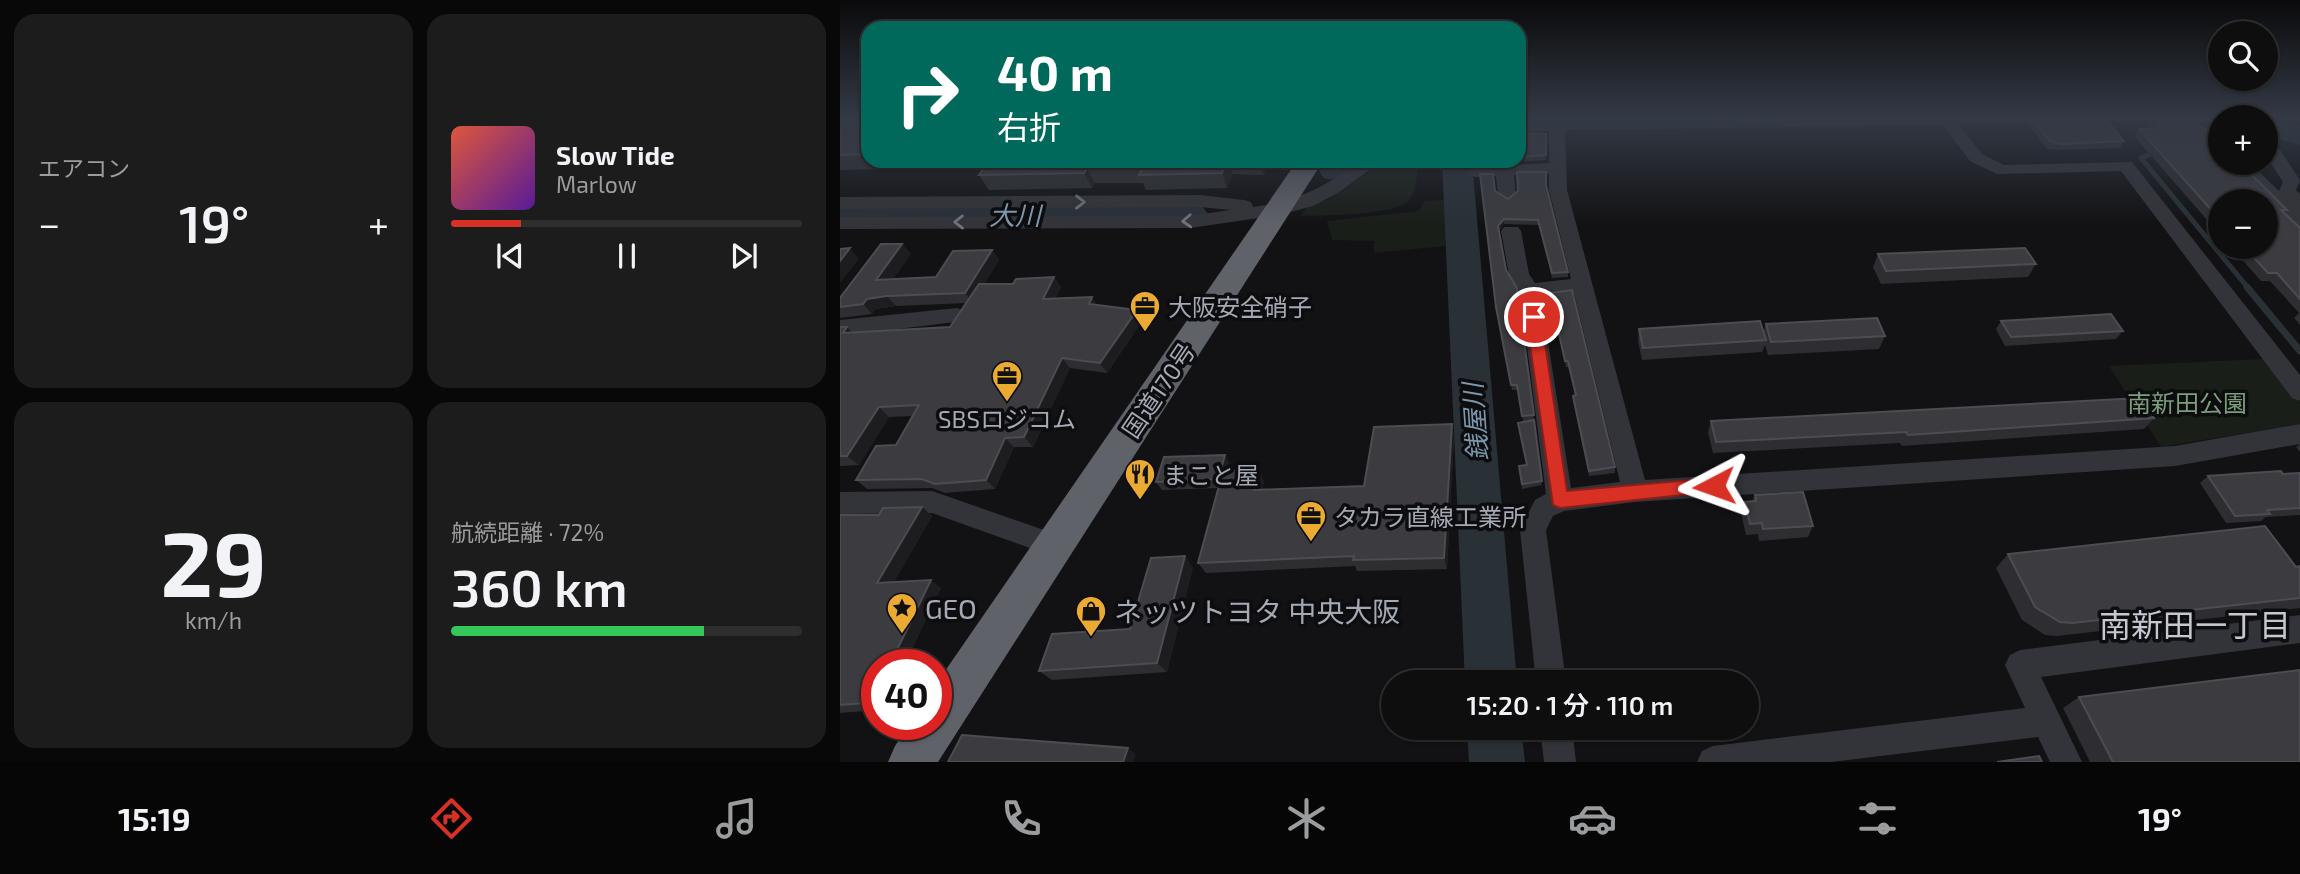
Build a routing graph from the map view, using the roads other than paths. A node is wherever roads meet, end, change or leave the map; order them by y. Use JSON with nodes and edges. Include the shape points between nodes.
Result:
{"nodes":[{"id":1,"x":1557,"y":154,"type":"edge"},
{"id":2,"x":1971,"y":154,"type":"edge"},
{"id":3,"x":2278,"y":159,"type":"edge"},
{"id":4,"x":1305,"y":168,"type":"edge"},
{"id":5,"x":1362,"y":168,"type":"edge"},
{"id":6,"x":1557,"y":168,"type":"junction"},
{"id":7,"x":1505,"y":171,"type":"junction"},
{"id":8,"x":1475,"y":172,"type":"dead end"},
{"id":9,"x":2252,"y":175,"type":"edge"},
{"id":10,"x":2297,"y":185,"type":"edge"},
{"id":11,"x":1507,"y":196,"type":"edge"},
{"id":12,"x":840,"y":203,"type":"edge"},
{"id":13,"x":2300,"y":207,"type":"edge"},
{"id":14,"x":1279,"y":209,"type":"junction"},
{"id":15,"x":840,"y":223,"type":"edge"},
{"id":16,"x":2300,"y":223,"type":"edge"},
{"id":17,"x":1511,"y":231,"type":"dead end"},
{"id":18,"x":1581,"y":285,"type":"junction"},
{"id":19,"x":1530,"y":291,"type":"junction"},
{"id":20,"x":957,"y":316,"type":"edge"},
{"id":21,"x":840,"y":327,"type":"edge"},
{"id":22,"x":2300,"y":392,"type":"edge"},
{"id":23,"x":2300,"y":434,"type":"edge"},
{"id":24,"x":1635,"y":491,"type":"junction"},
{"id":25,"x":1560,"y":500,"type":"junction"},
{"id":26,"x":840,"y":503,"type":"edge"},
{"id":27,"x":1055,"y":545,"type":"junction"},
{"id":28,"x":2300,"y":629,"type":"edge"},
{"id":29,"x":1550,"y":670,"type":"edge"},
{"id":30,"x":952,"y":700,"type":"edge"},
{"id":31,"x":2047,"y":721,"type":"junction"},
{"id":32,"x":925,"y":740,"type":"edge"},
{"id":33,"x":1557,"y":740,"type":"edge"},
{"id":34,"x":911,"y":762,"type":"edge"},
{"id":35,"x":1560,"y":762,"type":"edge"},
{"id":36,"x":1713,"y":762,"type":"edge"},
{"id":37,"x":2066,"y":762,"type":"edge"}],
"edges":[{"from":1,"to":6,"type":"street"},
{"from":2,"to":22,"type":"street","via":[[1985,166],[2003,170],[2126,166]]},
{"from":3,"to":10,"type":"street"},
{"from":4,"to":14,"type":"highway","name":"国道170号"},
{"from":5,"to":14,"type":"street","via":[[1306,202]]},
{"from":6,"to":7,"type":"street"},
{"from":6,"to":18,"type":"street"},
{"from":7,"to":8,"type":"street"},
{"from":7,"to":11,"type":"street"},
{"from":9,"to":16,"type":"street"},
{"from":10,"to":13,"type":"street","via":[[2287,190]]},
{"from":12,"to":14,"type":"street","one_way":true,"via":[[1200,201]]},
{"from":14,"to":15,"type":"street","one_way":true,"via":[[1190,222]]},
{"from":14,"to":27,"type":"highway","name":"国道170号"},
{"from":17,"to":19,"type":"street","via":[[1519,275]]},
{"from":18,"to":19,"type":"street"},
{"from":18,"to":24,"type":"street"},
{"from":19,"to":25,"type":"street"},
{"from":20,"to":21,"type":"street"},
{"from":23,"to":24,"type":"street","via":[[2175,456]]},
{"from":24,"to":25,"type":"street"},
{"from":25,"to":29,"type":"street","via":[[1544,508],[1533,530]]},
{"from":26,"to":27,"type":"street","via":[[932,502]]},
{"from":27,"to":30,"type":"highway","name":"国道170号"},
{"from":28,"to":31,"type":"street","via":[[2020,665]]},
{"from":31,"to":36,"type":"street"},
{"from":31,"to":37,"type":"street"},
{"from":32,"to":34,"type":"highway","name":"国道170号"},
{"from":33,"to":35,"type":"street"}]}
